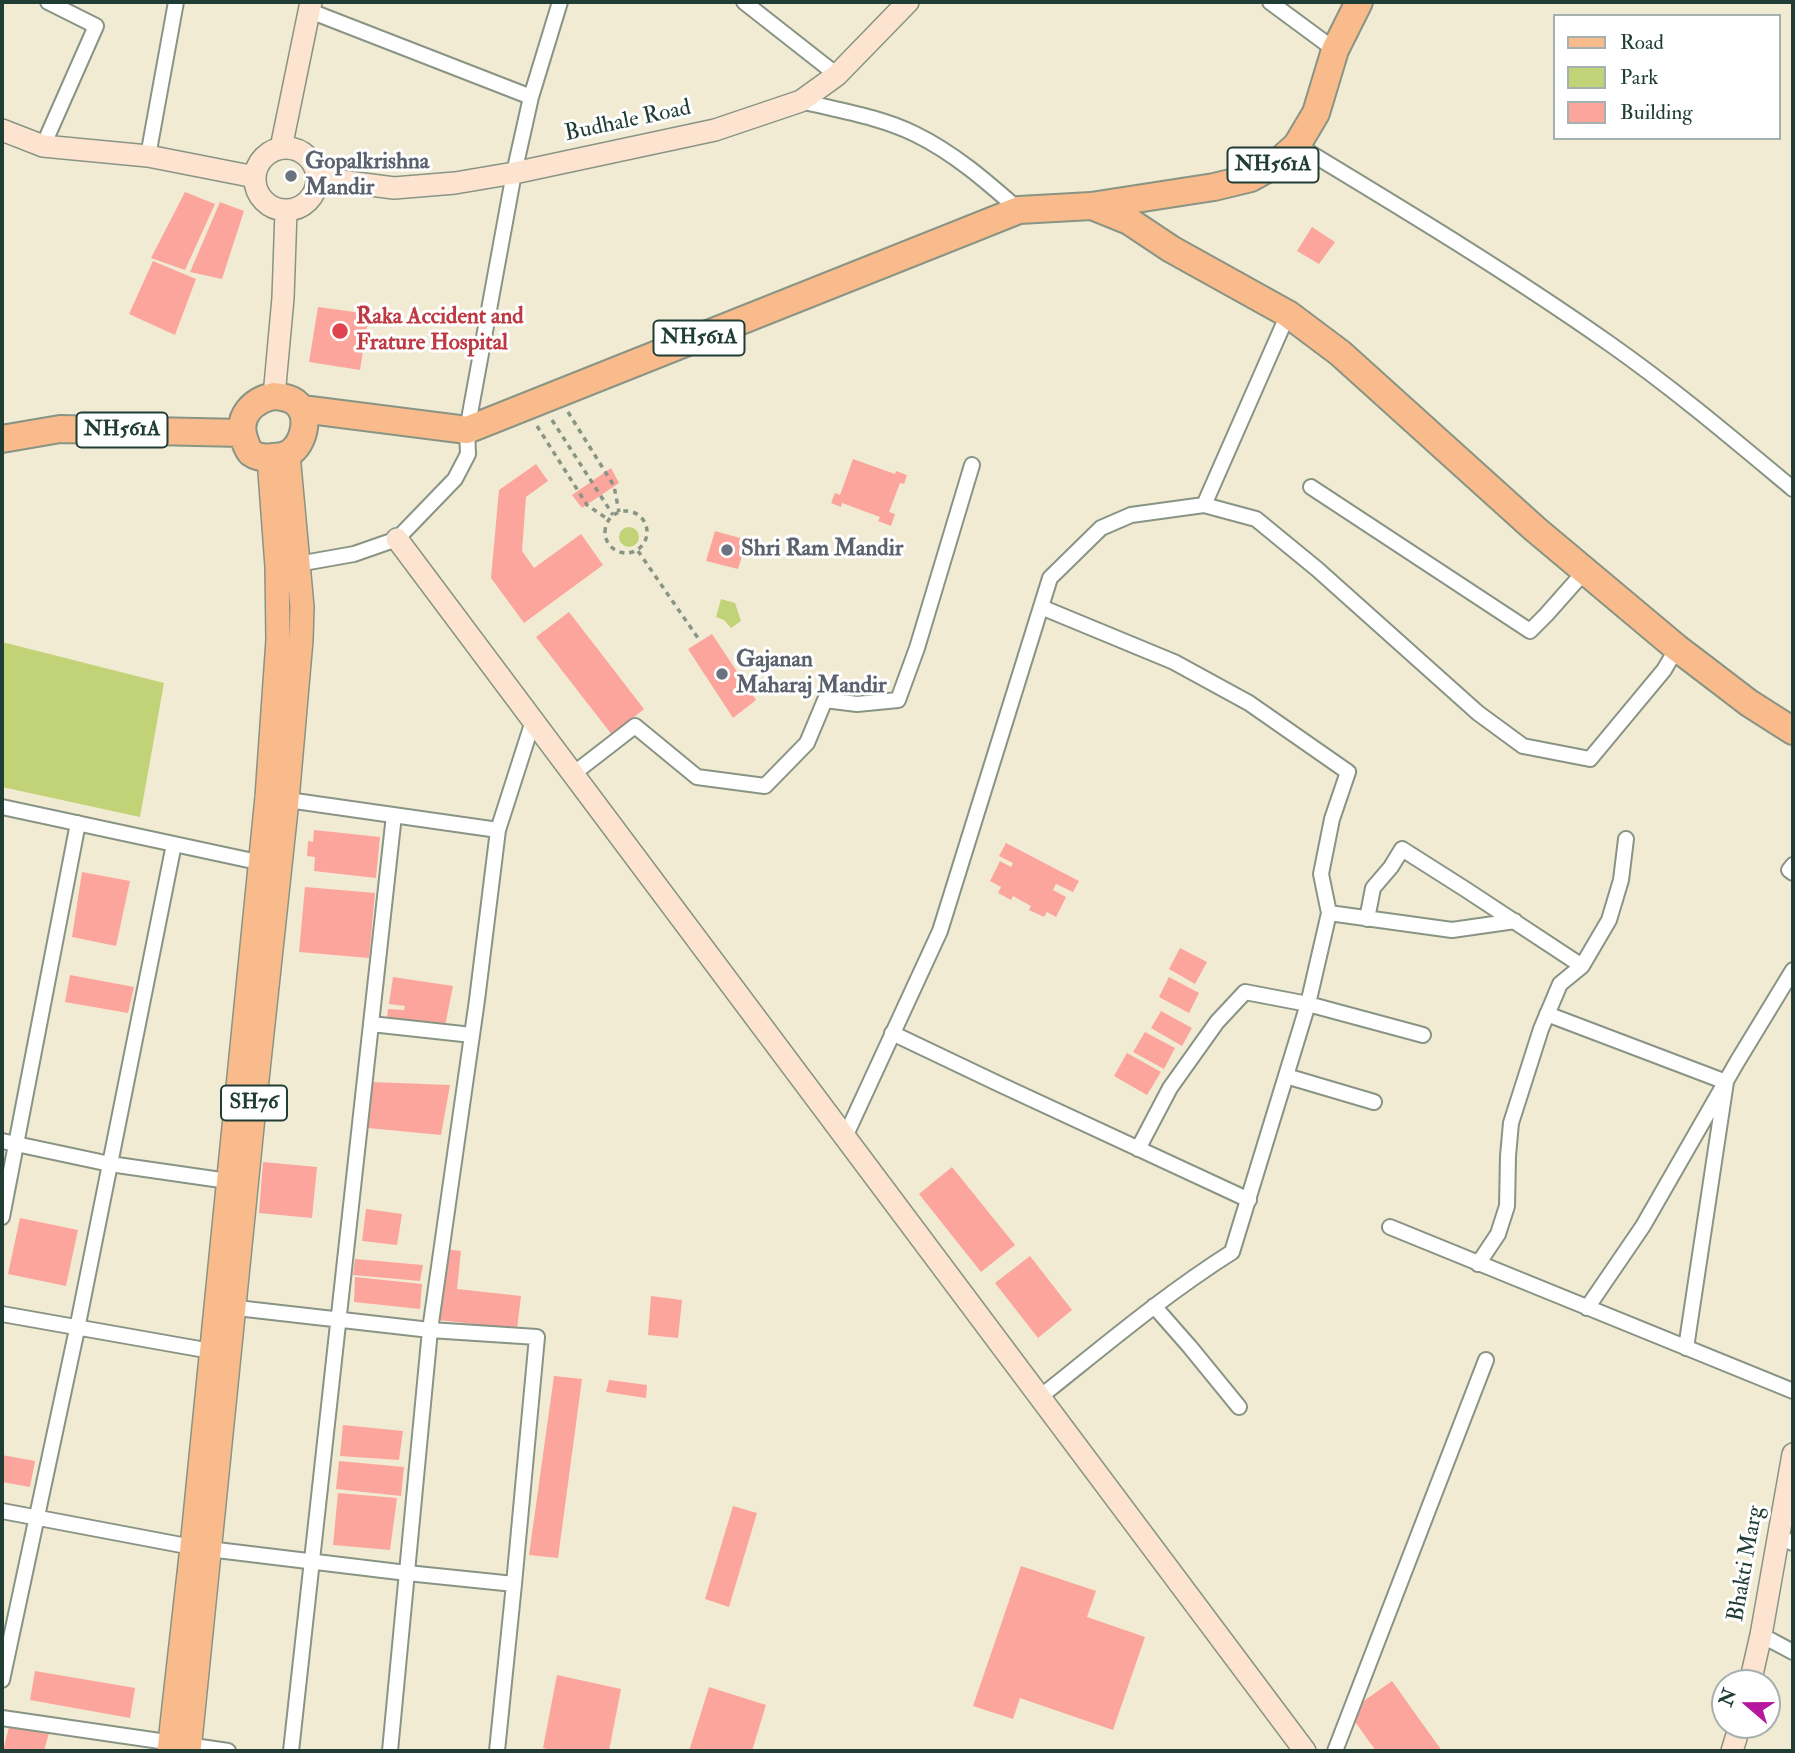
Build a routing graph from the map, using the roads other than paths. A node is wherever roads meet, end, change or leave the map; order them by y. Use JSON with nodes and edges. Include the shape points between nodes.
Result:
{"nodes":[{"id":1,"x":48,"y":2,"type":"edge"},
{"id":2,"x":176,"y":2,"type":"edge"},
{"id":3,"x":560,"y":2,"type":"edge"},
{"id":4,"x":744,"y":2,"type":"edge"},
{"id":5,"x":908,"y":2,"type":"edge"},
{"id":6,"x":1270,"y":2,"type":"edge"},
{"id":7,"x":1359,"y":2,"type":"edge"},
{"id":8,"x":311,"y":6,"type":"edge"},
{"id":9,"x":1335,"y":50,"type":"junction"},
{"id":10,"x":837,"y":75,"type":"junction"},
{"id":11,"x":531,"y":97,"type":"junction"},
{"id":12,"x":801,"y":101,"type":"junction"},
{"id":13,"x":2,"y":130,"type":"edge"},
{"id":14,"x":1297,"y":145,"type":"junction"},
{"id":15,"x":43,"y":146,"type":"junction"},
{"id":16,"x":281,"y":148,"type":"junction"},
{"id":17,"x":148,"y":156,"type":"junction"},
{"id":18,"x":514,"y":173,"type":"junction"},
{"id":19,"x":255,"y":177,"type":"junction"},
{"id":20,"x":317,"y":178,"type":"junction"},
{"id":21,"x":1091,"y":205,"type":"junction"},
{"id":22,"x":1019,"y":210,"type":"junction"},
{"id":23,"x":286,"y":211,"type":"junction"},
{"id":24,"x":1287,"y":314,"type":"junction"},
{"id":25,"x":274,"y":396,"type":"junction"},
{"id":26,"x":302,"y":409,"type":"junction"},
{"id":27,"x":467,"y":430,"type":"junction"},
{"id":28,"x":242,"y":433,"type":"junction"},
{"id":29,"x":2,"y":439,"type":"edge"},
{"id":30,"x":278,"y":456,"type":"junction"},
{"id":31,"x":972,"y":465,"type":"dead end"},
{"id":32,"x":1311,"y":487,"type":"dead end"},
{"id":33,"x":1793,"y":489,"type":"edge"},
{"id":34,"x":1204,"y":505,"type":"junction"},
{"id":35,"x":397,"y":539,"type":"junction"},
{"id":36,"x":287,"y":566,"type":"junction"},
{"id":37,"x":1584,"y":571,"type":"junction"},
{"id":38,"x":1041,"y":607,"type":"junction"},
{"id":39,"x":1677,"y":648,"type":"junction"},
{"id":40,"x":533,"y":721,"type":"junction"},
{"id":41,"x":1793,"y":731,"type":"edge"},
{"id":42,"x":573,"y":774,"type":"junction"},
{"id":43,"x":277,"y":798,"type":"junction"},
{"id":44,"x":2,"y":807,"type":"edge"},
{"id":45,"x":394,"y":814,"type":"junction"},
{"id":46,"x":78,"y":823,"type":"junction"},
{"id":47,"x":498,"y":830,"type":"junction"},
{"id":48,"x":1626,"y":839,"type":"dead end"},
{"id":49,"x":174,"y":844,"type":"junction"},
{"id":50,"x":270,"y":864,"type":"junction"},
{"id":51,"x":1793,"y":865,"type":"edge"},
{"id":52,"x":1793,"y":873,"type":"edge"},
{"id":53,"x":1329,"y":913,"type":"junction"},
{"id":54,"x":1367,"y":919,"type":"junction"},
{"id":55,"x":1515,"y":921,"type":"junction"},
{"id":56,"x":1583,"y":966,"type":"junction"},
{"id":57,"x":1793,"y":970,"type":"edge"},
{"id":58,"x":1308,"y":1004,"type":"junction"},
{"id":59,"x":1548,"y":1014,"type":"junction"},
{"id":60,"x":371,"y":1024,"type":"junction"},
{"id":61,"x":892,"y":1033,"type":"junction"},
{"id":62,"x":471,"y":1035,"type":"junction"},
{"id":63,"x":1423,"y":1035,"type":"dead end"},
{"id":64,"x":1286,"y":1076,"type":"junction"},
{"id":65,"x":1726,"y":1082,"type":"junction"},
{"id":66,"x":1374,"y":1102,"type":"dead end"},
{"id":67,"x":845,"y":1137,"type":"junction"},
{"id":68,"x":9,"y":1143,"type":"edge"},
{"id":69,"x":1138,"y":1149,"type":"junction"},
{"id":70,"x":110,"y":1164,"type":"junction"},
{"id":71,"x":237,"y":1182,"type":"junction"},
{"id":72,"x":1249,"y":1200,"type":"junction"},
{"id":73,"x":2,"y":1217,"type":"edge"},
{"id":74,"x":1390,"y":1227,"type":"dead end"},
{"id":75,"x":1478,"y":1264,"type":"junction"},
{"id":76,"x":1154,"y":1306,"type":"junction"},
{"id":77,"x":224,"y":1307,"type":"junction"},
{"id":78,"x":1587,"y":1308,"type":"junction"},
{"id":79,"x":2,"y":1314,"type":"edge"},
{"id":80,"x":338,"y":1320,"type":"junction"},
{"id":81,"x":77,"y":1329,"type":"junction"},
{"id":82,"x":430,"y":1330,"type":"junction"},
{"id":83,"x":1686,"y":1348,"type":"junction"},
{"id":84,"x":211,"y":1352,"type":"junction"},
{"id":85,"x":1486,"y":1360,"type":"dead end"},
{"id":86,"x":1793,"y":1391,"type":"edge"},
{"id":87,"x":1040,"y":1396,"type":"junction"},
{"id":88,"x":1239,"y":1407,"type":"dead end"},
{"id":89,"x":1793,"y":1454,"type":"edge"},
{"id":90,"x":2,"y":1511,"type":"edge"},
{"id":91,"x":36,"y":1518,"type":"junction"},
{"id":92,"x":1786,"y":1540,"type":"edge"},
{"id":93,"x":201,"y":1548,"type":"junction"},
{"id":94,"x":311,"y":1561,"type":"junction"},
{"id":95,"x":407,"y":1573,"type":"junction"},
{"id":96,"x":514,"y":1584,"type":"junction"},
{"id":97,"x":1761,"y":1635,"type":"junction"},
{"id":98,"x":1793,"y":1651,"type":"edge"},
{"id":99,"x":1753,"y":1669,"type":"edge"},
{"id":100,"x":2,"y":1680,"type":"edge"},
{"id":101,"x":2,"y":1718,"type":"edge"},
{"id":102,"x":179,"y":1748,"type":"edge"},
{"id":103,"x":228,"y":1751,"type":"edge"},
{"id":104,"x":291,"y":1751,"type":"edge"},
{"id":105,"x":390,"y":1751,"type":"edge"},
{"id":106,"x":497,"y":1751,"type":"edge"},
{"id":107,"x":1305,"y":1751,"type":"edge"},
{"id":108,"x":1335,"y":1751,"type":"edge"}],
"edges":[{"from":1,"to":15,"type":"street","via":[[96,26]]},
{"from":2,"to":17,"type":"street"},
{"from":3,"to":11,"type":"street"},
{"from":4,"to":10,"type":"street"},
{"from":5,"to":10,"type":"street","name":"Budhale Road"},
{"from":6,"to":9,"type":"street"},
{"from":7,"to":9,"type":"highway","number":"NH561A"},
{"from":8,"to":11,"type":"street"},
{"from":8,"to":16,"type":"street"},
{"from":9,"to":14,"type":"highway","number":"NH561A","via":[[1316,113]]},
{"from":10,"to":12,"type":"street","name":"Budhale Road"},
{"from":11,"to":18,"type":"street"},
{"from":12,"to":18,"type":"street","name":"Budhale Road","via":[[715,130]]},
{"from":12,"to":22,"type":"street","via":[[913,133],[973,170]]},
{"from":13,"to":15,"type":"street"},
{"from":14,"to":21,"type":"highway","number":"NH561A","via":[[1251,178]]},
{"from":14,"to":33,"type":"street","via":[[1489,263],[1611,345]]},
{"from":15,"to":17,"type":"street"},
{"from":16,"to":19,"type":"street","via":[[263,158]]},
{"from":16,"to":20,"type":"street","via":[[310,159]]},
{"from":17,"to":19,"type":"street"},
{"from":18,"to":20,"type":"street","name":"Budhale Road","via":[[394,188]]},
{"from":18,"to":27,"type":"street"},
{"from":19,"to":23,"type":"street","via":[[260,197]]},
{"from":20,"to":23,"type":"street","via":[[305,205]]},
{"from":21,"to":22,"type":"highway","number":"NH561A"},
{"from":21,"to":24,"type":"highway","via":[[1129,221]]},
{"from":22,"to":27,"type":"highway","number":"NH561A"},
{"from":23,"to":25,"type":"street"},
{"from":24,"to":34,"type":"street"},
{"from":24,"to":37,"type":"highway","via":[[1340,353]]},
{"from":25,"to":26,"type":"highway","number":"NH561A","via":[[294,401]]},
{"from":25,"to":28,"type":"highway","via":[[247,411]]},
{"from":26,"to":27,"type":"highway","number":"NH561A"},
{"from":26,"to":30,"type":"highway","via":[[302,438]]},
{"from":27,"to":35,"type":"street","via":[[468,454],[454,479]]},
{"from":28,"to":29,"type":"highway","number":"NH561A","via":[[60,429]]},
{"from":28,"to":30,"type":"highway","via":[[254,455]]},
{"from":30,"to":36,"type":"main road","number":"SH76"},
{"from":31,"to":42,"type":"street","via":[[898,701],[857,704],[825,700],[807,743],[765,786],[697,778],[635,726]]},
{"from":32,"to":37,"type":"street","via":[[1530,631]]},
{"from":34,"to":38,"type":"street","via":[[1131,515],[1101,528],[1050,578]]},
{"from":34,"to":39,"type":"street","via":[[1256,519],[1478,713],[1524,746],[1590,759]]},
{"from":35,"to":36,"type":"street","via":[[354,554]]},
{"from":35,"to":40,"type":"street"},
{"from":36,"to":43,"type":"main road","number":"SH76","via":[[278,640]]},
{"from":37,"to":39,"type":"highway"},
{"from":38,"to":53,"type":"street","via":[[1174,662],[1249,703],[1348,772],[1321,874]]},
{"from":38,"to":61,"type":"street","via":[[940,931]]},
{"from":39,"to":41,"type":"highway"},
{"from":40,"to":42,"type":"street"},
{"from":40,"to":47,"type":"street"},
{"from":42,"to":67,"type":"street"},
{"from":43,"to":45,"type":"street"},
{"from":43,"to":50,"type":"main road","number":"SH76"},
{"from":44,"to":46,"type":"street"},
{"from":45,"to":47,"type":"street"},
{"from":45,"to":60,"type":"street"},
{"from":46,"to":49,"type":"street"},
{"from":46,"to":68,"type":"street"},
{"from":47,"to":62,"type":"street"},
{"from":48,"to":56,"type":"street","via":[[1621,880],[1609,920]]},
{"from":49,"to":50,"type":"street"},
{"from":49,"to":70,"type":"street"},
{"from":50,"to":71,"type":"main road","number":"SH76"},
{"from":51,"to":52,"type":"street"},
{"from":53,"to":54,"type":"street"},
{"from":53,"to":58,"type":"street"},
{"from":54,"to":55,"type":"street","via":[[1452,930]]},
{"from":54,"to":55,"type":"street","via":[[1373,888],[1402,849]]},
{"from":55,"to":56,"type":"street"},
{"from":56,"to":59,"type":"street","via":[[1560,984]]},
{"from":57,"to":65,"type":"street"},
{"from":58,"to":63,"type":"street"},
{"from":58,"to":64,"type":"street"},
{"from":58,"to":69,"type":"street","via":[[1245,992],[1170,1087]]},
{"from":59,"to":65,"type":"street"},
{"from":59,"to":75,"type":"street","via":[[1511,1123],[1507,1206],[1498,1234]]},
{"from":60,"to":62,"type":"street"},
{"from":60,"to":80,"type":"street"},
{"from":61,"to":67,"type":"street"},
{"from":61,"to":69,"type":"street"},
{"from":62,"to":82,"type":"street"},
{"from":64,"to":66,"type":"street"},
{"from":64,"to":72,"type":"street"},
{"from":65,"to":78,"type":"street","via":[[1643,1226]]},
{"from":65,"to":83,"type":"street"},
{"from":67,"to":87,"type":"street"},
{"from":68,"to":70,"type":"street"},
{"from":68,"to":73,"type":"street"},
{"from":69,"to":72,"type":"street"},
{"from":70,"to":71,"type":"street"},
{"from":70,"to":81,"type":"street"},
{"from":71,"to":77,"type":"main road","number":"SH76"},
{"from":72,"to":76,"type":"street","via":[[1232,1252]]},
{"from":74,"to":75,"type":"street"},
{"from":75,"to":78,"type":"street"},
{"from":76,"to":87,"type":"street"},
{"from":76,"to":88,"type":"street"},
{"from":77,"to":80,"type":"street"},
{"from":77,"to":84,"type":"main road","number":"SH76"},
{"from":77,"to":93,"type":"main road","number":"SH76"},
{"from":78,"to":83,"type":"street"},
{"from":79,"to":81,"type":"street"},
{"from":80,"to":82,"type":"street"},
{"from":80,"to":94,"type":"street"},
{"from":81,"to":84,"type":"street"},
{"from":81,"to":91,"type":"street"},
{"from":82,"to":95,"type":"street"},
{"from":82,"to":96,"type":"street","via":[[537,1338]]},
{"from":83,"to":86,"type":"street"},
{"from":84,"to":93,"type":"main road","number":"SH76"},
{"from":85,"to":108,"type":"street"},
{"from":87,"to":107,"type":"street"},
{"from":89,"to":92,"type":"street","name":"Bhakti Marg"},
{"from":90,"to":91,"type":"street"},
{"from":91,"to":93,"type":"street"},
{"from":91,"to":100,"type":"street"},
{"from":92,"to":97,"type":"street","name":"Bhakti Marg"},
{"from":93,"to":94,"type":"street"},
{"from":93,"to":102,"type":"main road","number":"SH76"},
{"from":94,"to":95,"type":"street"},
{"from":94,"to":104,"type":"street"},
{"from":95,"to":96,"type":"street"},
{"from":95,"to":105,"type":"street"},
{"from":96,"to":106,"type":"street"},
{"from":97,"to":98,"type":"street"},
{"from":97,"to":99,"type":"street","name":"Bhakti Marg"},
{"from":101,"to":102,"type":"street"},
{"from":102,"to":103,"type":"street"}]}
